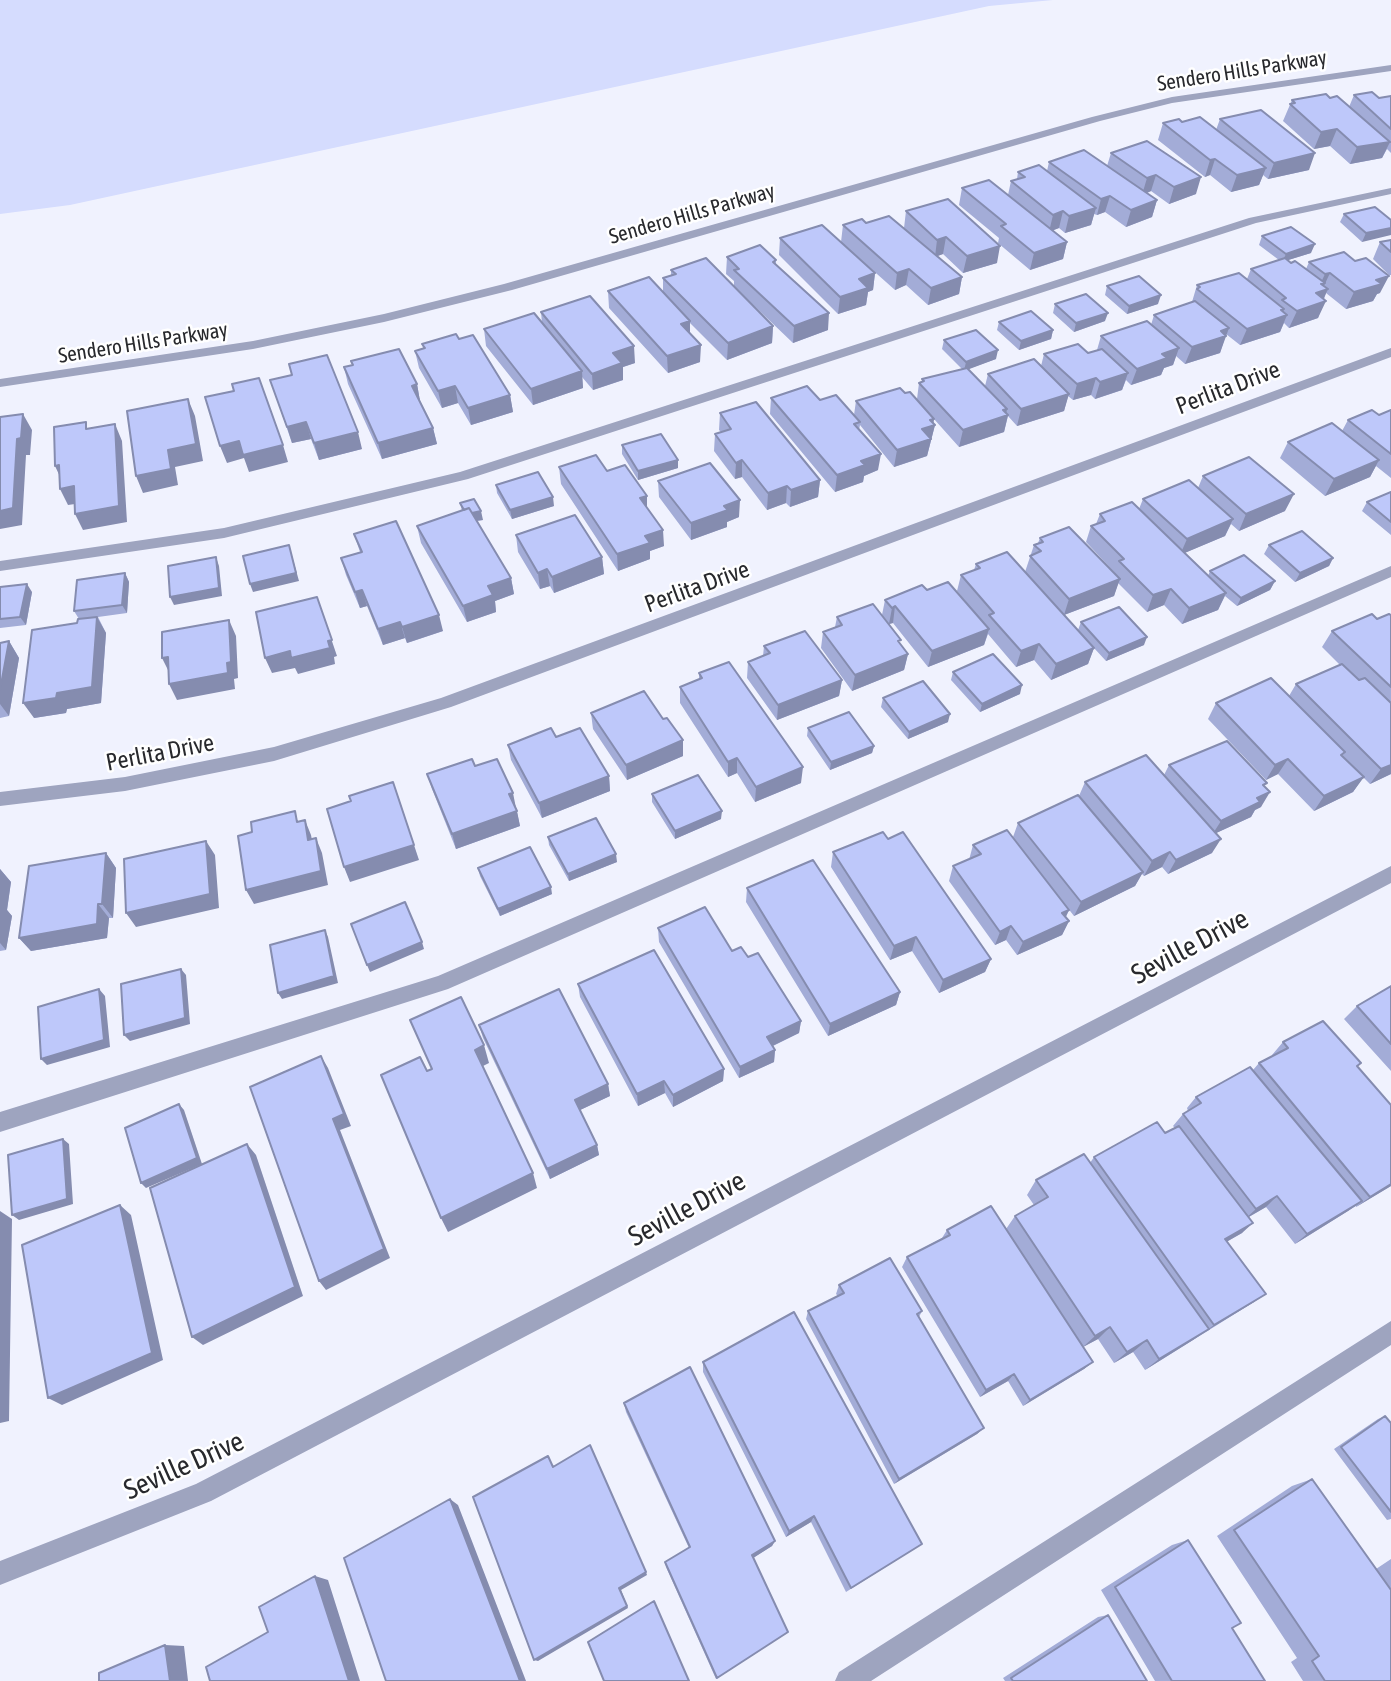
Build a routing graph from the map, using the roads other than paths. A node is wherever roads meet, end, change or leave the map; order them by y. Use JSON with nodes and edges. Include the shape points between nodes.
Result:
{"nodes":[{"id":1,"x":1391,"y":68,"type":"edge"},
{"id":2,"x":1391,"y":191,"type":"edge"},
{"id":3,"x":1384,"y":354,"type":"edge"},
{"id":4,"x":1391,"y":368,"type":"edge"},
{"id":5,"x":0,"y":383,"type":"edge"},
{"id":6,"x":0,"y":566,"type":"edge"},
{"id":7,"x":1391,"y":571,"type":"edge"},
{"id":8,"x":0,"y":799,"type":"edge"},
{"id":9,"x":1391,"y":874,"type":"edge"},
{"id":10,"x":0,"y":1122,"type":"edge"},
{"id":11,"x":1391,"y":1332,"type":"edge"},
{"id":12,"x":0,"y":1573,"type":"edge"},
{"id":13,"x":848,"y":1681,"type":"edge"}],
"edges":[{"from":1,"to":5,"type":"street","name":"Sendero Hills Parkway","via":[[1172,100],[384,318],[253,345]]},
{"from":2,"to":6,"type":"street","via":[[1253,220],[463,476],[224,533]]},
{"from":3,"to":4,"type":"street"},
{"from":3,"to":8,"type":"street","name":"Perlita Drive","via":[[445,703],[274,754],[125,784]]},
{"from":7,"to":10,"type":"street","via":[[441,983]]},
{"from":9,"to":12,"type":"street","name":"Seville Drive","via":[[203,1493]]},
{"from":11,"to":13,"type":"street"}]}
